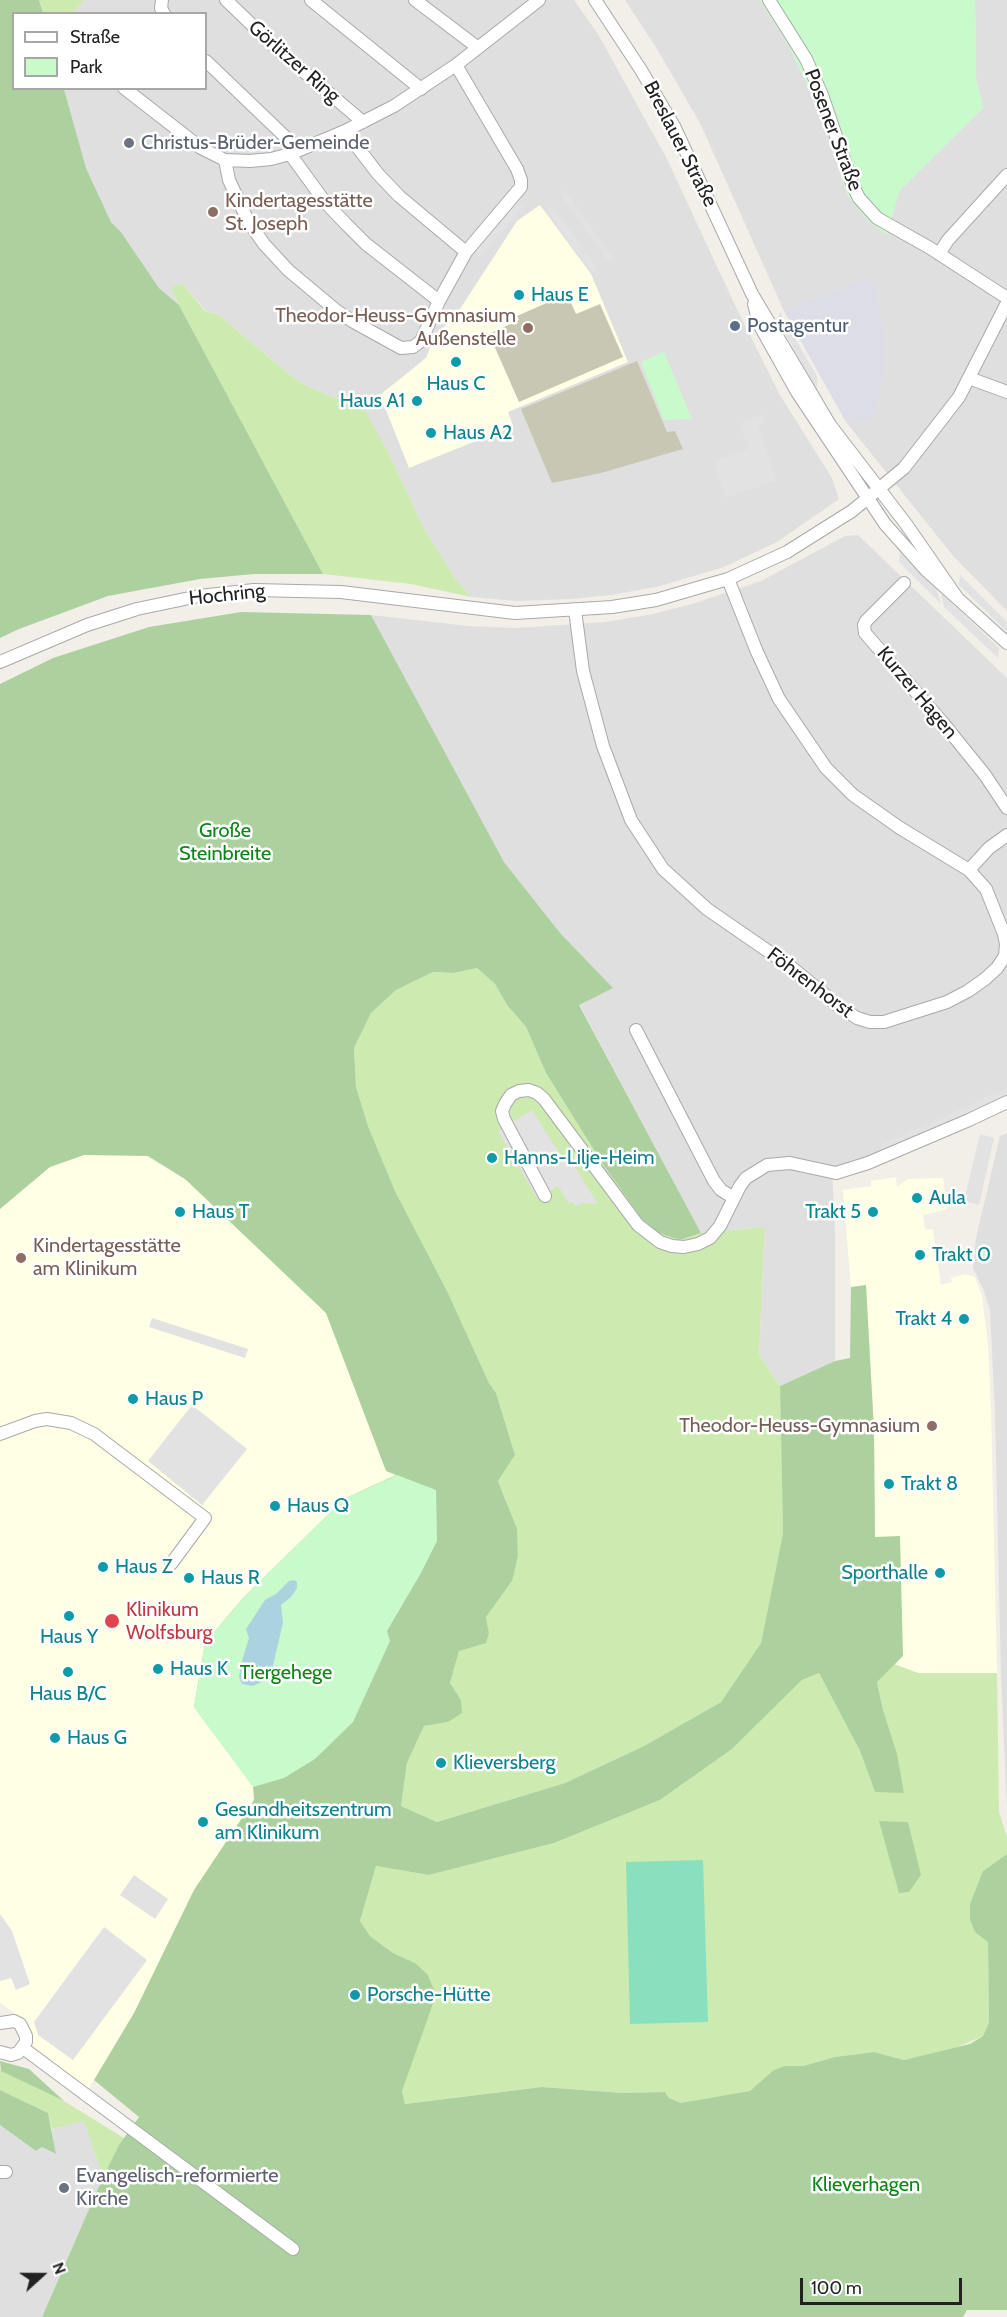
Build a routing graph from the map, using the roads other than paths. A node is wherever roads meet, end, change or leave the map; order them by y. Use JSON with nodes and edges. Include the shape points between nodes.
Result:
{"nodes":[{"id":1,"x":226,"y":0,"type":"edge"},
{"id":2,"x":311,"y":0,"type":"edge"},
{"id":3,"x":415,"y":0,"type":"edge"},
{"id":4,"x":539,"y":0,"type":"edge"},
{"id":5,"x":595,"y":0,"type":"edge"},
{"id":6,"x":769,"y":0,"type":"edge"},
{"id":7,"x":477,"y":47,"type":"junction"},
{"id":8,"x":207,"y":62,"type":"edge"},
{"id":9,"x":456,"y":65,"type":"junction"},
{"id":10,"x":421,"y":89,"type":"junction"},
{"id":11,"x":127,"y":90,"type":"edge"},
{"id":12,"x":363,"y":122,"type":"junction"},
{"id":13,"x":345,"y":131,"type":"junction"},
{"id":14,"x":294,"y":152,"type":"junction"},
{"id":15,"x":225,"y":160,"type":"junction"},
{"id":16,"x":1007,"y":175,"type":"edge"},
{"id":17,"x":466,"y":252,"type":"junction"},
{"id":18,"x":939,"y":254,"type":"junction"},
{"id":19,"x":752,"y":294,"type":"junction"},
{"id":20,"x":1007,"y":298,"type":"edge"},
{"id":21,"x":439,"y":301,"type":"junction"},
{"id":22,"x":1007,"y":303,"type":"edge"},
{"id":23,"x":969,"y":378,"type":"junction"},
{"id":24,"x":1007,"y":392,"type":"edge"},
{"id":25,"x":880,"y":490,"type":"junction"},
{"id":26,"x":868,"y":500,"type":"junction"},
{"id":27,"x":728,"y":579,"type":"junction"},
{"id":28,"x":904,"y":583,"type":"dead end"},
{"id":29,"x":958,"y":598,"type":"junction"},
{"id":30,"x":575,"y":610,"type":"junction"},
{"id":31,"x":1007,"y":643,"type":"edge"},
{"id":32,"x":0,"y":662,"type":"edge"},
{"id":33,"x":1007,"y":808,"type":"edge"},
{"id":34,"x":1007,"y":835,"type":"edge"},
{"id":35,"x":969,"y":870,"type":"junction"},
{"id":36,"x":636,"y":1030,"type":"dead end"},
{"id":37,"x":1007,"y":1102,"type":"edge"},
{"id":38,"x":545,"y":1196,"type":"dead end"},
{"id":39,"x":734,"y":1198,"type":"junction"},
{"id":40,"x":0,"y":1434,"type":"edge"},
{"id":41,"x":171,"y":1564,"type":"dead end"},
{"id":42,"x":0,"y":2023,"type":"edge"},
{"id":43,"x":23,"y":2048,"type":"junction"},
{"id":44,"x":0,"y":2052,"type":"edge"},
{"id":45,"x":293,"y":2249,"type":"dead end"}],
"edges":[{"from":1,"to":12,"type":"street","name":"Görlitzer Ring"},
{"from":2,"to":10,"type":"street"},
{"from":3,"to":7,"type":"street"},
{"from":4,"to":7,"type":"street"},
{"from":5,"to":19,"type":"street","name":"Breslauer Straße","via":[[674,126]]},
{"from":6,"to":18,"type":"street","name":"Posener Straße","via":[[806,59],[859,198],[877,218]]},
{"from":7,"to":9,"type":"street"},
{"from":8,"to":14,"type":"street"},
{"from":9,"to":10,"type":"street"},
{"from":9,"to":17,"type":"street","via":[[521,180],[518,193]]},
{"from":10,"to":12,"type":"street"},
{"from":11,"to":15,"type":"street","via":[[201,148]]},
{"from":12,"to":13,"type":"street"},
{"from":13,"to":14,"type":"street"},
{"from":13,"to":17,"type":"street","via":[[399,196]]},
{"from":14,"to":15,"type":"street","via":[[271,159]]},
{"from":14,"to":21,"type":"street","via":[[325,202],[346,224]]},
{"from":15,"to":21,"type":"street","via":[[229,180],[248,221],[264,244],[288,270],[352,321],[401,348],[413,347],[421,340]]},
{"from":16,"to":18,"type":"street"},
{"from":17,"to":21,"type":"street"},
{"from":18,"to":20,"type":"street","name":"Posener Straße"},
{"from":19,"to":25,"type":"street","via":[[830,425]]},
{"from":19,"to":26,"type":"street","via":[[768,342]]},
{"from":22,"to":23,"type":"street","name":"Hochring"},
{"from":23,"to":24,"type":"street"},
{"from":23,"to":25,"type":"street","name":"Hochring","via":[[959,397],[904,468]]},
{"from":25,"to":26,"type":"street","name":"Hochring"},
{"from":25,"to":29,"type":"street"},
{"from":26,"to":27,"type":"street","name":"Hochring","via":[[787,552]]},
{"from":26,"to":29,"type":"street","via":[[888,529]]},
{"from":27,"to":30,"type":"street","name":"Hochring","via":[[656,600]]},
{"from":27,"to":35,"type":"street","name":"Föhrenhorst","via":[[779,699],[826,768],[853,795]]},
{"from":28,"to":33,"type":"street","name":"Kurzer Hagen","via":[[866,621],[865,633],[943,723]]},
{"from":29,"to":31,"type":"street"},
{"from":30,"to":32,"type":"street","name":"Hochring","via":[[515,613],[341,592],[254,590],[198,596],[137,609],[87,625]]},
{"from":30,"to":35,"type":"street","name":"Föhrenhorst","via":[[583,671],[603,746],[631,820],[649,850],[663,870],[707,909],[791,967],[837,1005],[857,1018],[884,1022],[947,1002],[997,968],[1005,956],[1004,934],[986,889]]},
{"from":34,"to":35,"type":"street"},
{"from":36,"to":39,"type":"street","via":[[714,1181]]},
{"from":37,"to":39,"type":"street","via":[[868,1164],[836,1173],[790,1163],[767,1165],[746,1178]]},
{"from":38,"to":39,"type":"street","via":[[502,1111],[511,1095],[519,1091],[529,1090],[543,1099],[638,1225],[660,1242],[684,1247],[710,1238]]},
{"from":40,"to":41,"type":"street","via":[[47,1419],[71,1423],[94,1434],[205,1518]]},
{"from":42,"to":43,"type":"street","via":[[7,2020],[20,2024],[26,2036]]},
{"from":43,"to":44,"type":"street","via":[[11,2055]]},
{"from":43,"to":45,"type":"street"}]}
